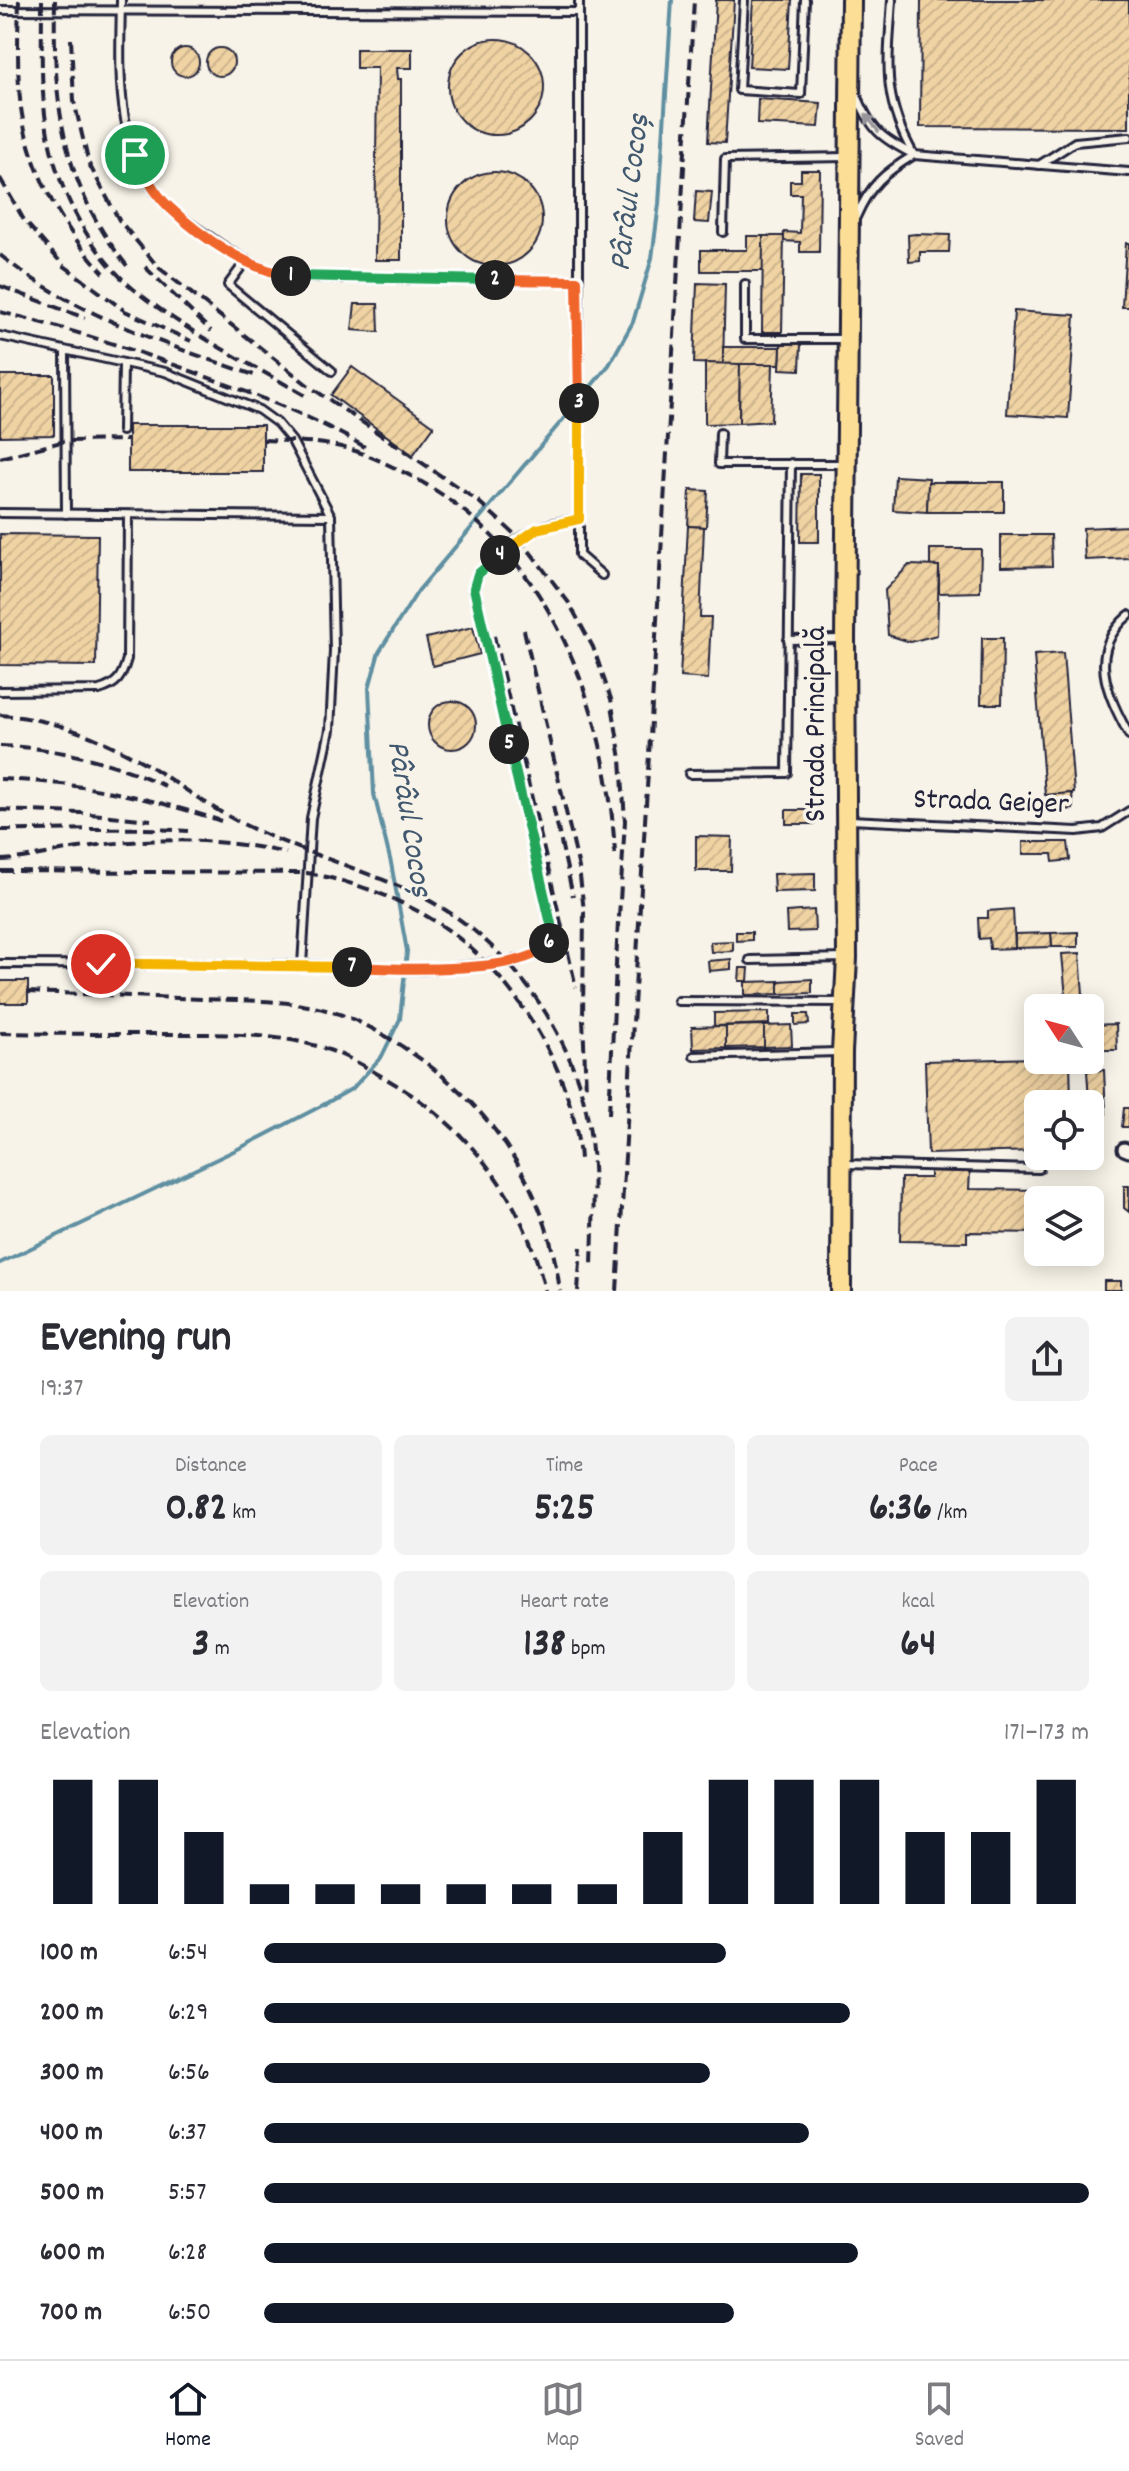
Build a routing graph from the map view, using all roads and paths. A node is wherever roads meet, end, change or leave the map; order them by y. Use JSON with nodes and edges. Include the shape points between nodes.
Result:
{"nodes":[{"id":1,"x":121,"y":0,"type":"edge"},
{"id":2,"x":579,"y":0,"type":"edge"},
{"id":3,"x":744,"y":0,"type":"edge"},
{"id":4,"x":805,"y":0,"type":"edge"},
{"id":5,"x":892,"y":0,"type":"edge"},
{"id":6,"x":851,"y":1,"type":"edge"},
{"id":7,"x":0,"y":10,"type":"edge"},
{"id":8,"x":121,"y":12,"type":"junction"},
{"id":9,"x":579,"y":12,"type":"junction"},
{"id":10,"x":850,"y":74,"type":"junction"},
{"id":11,"x":1129,"y":137,"type":"edge"},
{"id":12,"x":914,"y":155,"type":"junction"},
{"id":13,"x":851,"y":157,"type":"junction"},
{"id":14,"x":1039,"y":165,"type":"junction"},
{"id":15,"x":1129,"y":172,"type":"edge"},
{"id":16,"x":723,"y":232,"type":"dead end"},
{"id":17,"x":849,"y":232,"type":"junction"},
{"id":18,"x":245,"y":262,"type":"junction"},
{"id":19,"x":577,"y":281,"type":"junction"},
{"id":20,"x":745,"y":284,"type":"dead end"},
{"id":21,"x":0,"y":336,"type":"edge"},
{"id":22,"x":848,"y":339,"type":"junction"},
{"id":23,"x":65,"y":351,"type":"junction"},
{"id":24,"x":123,"y":363,"type":"junction"},
{"id":25,"x":332,"y":371,"type":"dead end"},
{"id":26,"x":122,"y":431,"type":"dead end"},
{"id":27,"x":720,"y":433,"type":"dead end"},
{"id":28,"x":791,"y":463,"type":"junction"},
{"id":29,"x":847,"y":464,"type":"junction"},
{"id":30,"x":0,"y":513,"type":"edge"},
{"id":31,"x":66,"y":514,"type":"junction"},
{"id":32,"x":128,"y":515,"type":"junction"},
{"id":33,"x":331,"y":516,"type":"junction"},
{"id":34,"x":579,"y":519,"type":"junction"},
{"id":35,"x":602,"y":575,"type":"dead end"},
{"id":36,"x":1129,"y":615,"type":"edge"},
{"id":37,"x":845,"y":639,"type":"junction"},
{"id":38,"x":788,"y":640,"type":"junction"},
{"id":39,"x":0,"y":691,"type":"edge"},
{"id":40,"x":1129,"y":735,"type":"edge"},
{"id":41,"x":689,"y":774,"type":"dead end"},
{"id":42,"x":1129,"y":811,"type":"edge"},
{"id":43,"x":847,"y":820,"type":"junction"},
{"id":44,"x":847,"y":958,"type":"junction"},
{"id":45,"x":750,"y":960,"type":"dead end"},
{"id":46,"x":0,"y":964,"type":"edge"},
{"id":47,"x":302,"y":965,"type":"junction"},
{"id":48,"x":678,"y":1001,"type":"dead end"},
{"id":49,"x":845,"y":1002,"type":"junction"},
{"id":50,"x":842,"y":1052,"type":"junction"},
{"id":51,"x":694,"y":1056,"type":"dead end"},
{"id":52,"x":842,"y":1164,"type":"junction"},
{"id":53,"x":1024,"y":1169,"type":"edge"},
{"id":54,"x":841,"y":1291,"type":"edge"}],
"edges":[{"from":1,"to":8,"type":"lane"},
{"from":2,"to":9,"type":"lane"},
{"from":3,"to":4,"type":"lane","via":[[739,90],[801,94]]},
{"from":5,"to":12,"type":"lane","via":[[888,81],[902,133]]},
{"from":6,"to":10,"type":"main road","name":"Strada Principală"},
{"from":7,"to":8,"type":"lane"},
{"from":8,"to":9,"type":"lane"},
{"from":8,"to":18,"type":"lane","via":[[123,114],[135,155],[167,206]]},
{"from":9,"to":19,"type":"lane"},
{"from":12,"to":10,"type":"lane","one_way":true,"via":[[886,140],[867,120]]},
{"from":10,"to":13,"type":"main road","name":"Strada Principală"},
{"from":11,"to":14,"type":"lane","via":[[1075,142]]},
{"from":12,"to":14,"type":"lane"},
{"from":12,"to":17,"type":"lane","via":[[884,173],[864,198]]},
{"from":13,"to":16,"type":"lane","via":[[725,159]]},
{"from":13,"to":17,"type":"main road","name":"Strada Principală"},
{"from":14,"to":15,"type":"lane"},
{"from":17,"to":22,"type":"main road","name":"Strada Principală"},
{"from":18,"to":19,"type":"lane","via":[[295,277]]},
{"from":18,"to":25,"type":"lane","via":[[228,285]]},
{"from":19,"to":34,"type":"lane"},
{"from":20,"to":22,"type":"lane","via":[[745,339]]},
{"from":21,"to":23,"type":"lane"},
{"from":22,"to":29,"type":"main road","name":"Strada Principală"},
{"from":23,"to":24,"type":"lane"},
{"from":23,"to":31,"type":"lane"},
{"from":24,"to":26,"type":"lane"},
{"from":24,"to":33,"type":"lane","via":[[165,372],[259,410],[277,423]]},
{"from":27,"to":28,"type":"lane","via":[[719,464]]},
{"from":28,"to":29,"type":"lane"},
{"from":28,"to":38,"type":"lane"},
{"from":29,"to":37,"type":"main road","name":"Strada Principală"},
{"from":30,"to":31,"type":"lane"},
{"from":31,"to":32,"type":"lane"},
{"from":32,"to":33,"type":"lane"},
{"from":32,"to":39,"type":"lane","via":[[123,675],[114,686],[99,690]]},
{"from":33,"to":47,"type":"lane","via":[[330,730],[311,818]]},
{"from":34,"to":35,"type":"lane","via":[[579,555]]},
{"from":34,"to":47,"type":"lane","via":[[529,534],[484,566],[474,588],[551,924],[550,942],[538,954],[507,962],[423,970]]},
{"from":36,"to":40,"type":"lane","via":[[1110,635],[1104,656],[1105,681]]},
{"from":37,"to":38,"type":"lane"},
{"from":37,"to":43,"type":"main road","name":"Strada Principală"},
{"from":38,"to":41,"type":"lane","via":[[787,773]]},
{"from":42,"to":43,"type":"lane","name":"Strada Geiger","via":[[1102,828],[1077,831]]},
{"from":43,"to":44,"type":"main road","name":"Strada Principală"},
{"from":44,"to":45,"type":"lane"},
{"from":44,"to":49,"type":"main road","name":"Strada Principală"},
{"from":46,"to":47,"type":"lane"},
{"from":48,"to":49,"type":"lane"},
{"from":49,"to":50,"type":"main road","name":"Strada Principală"},
{"from":50,"to":51,"type":"lane"},
{"from":50,"to":52,"type":"main road","name":"Strada Principală"},
{"from":52,"to":53,"type":"lane"},
{"from":52,"to":54,"type":"main road","name":"Strada Principală"}]}
